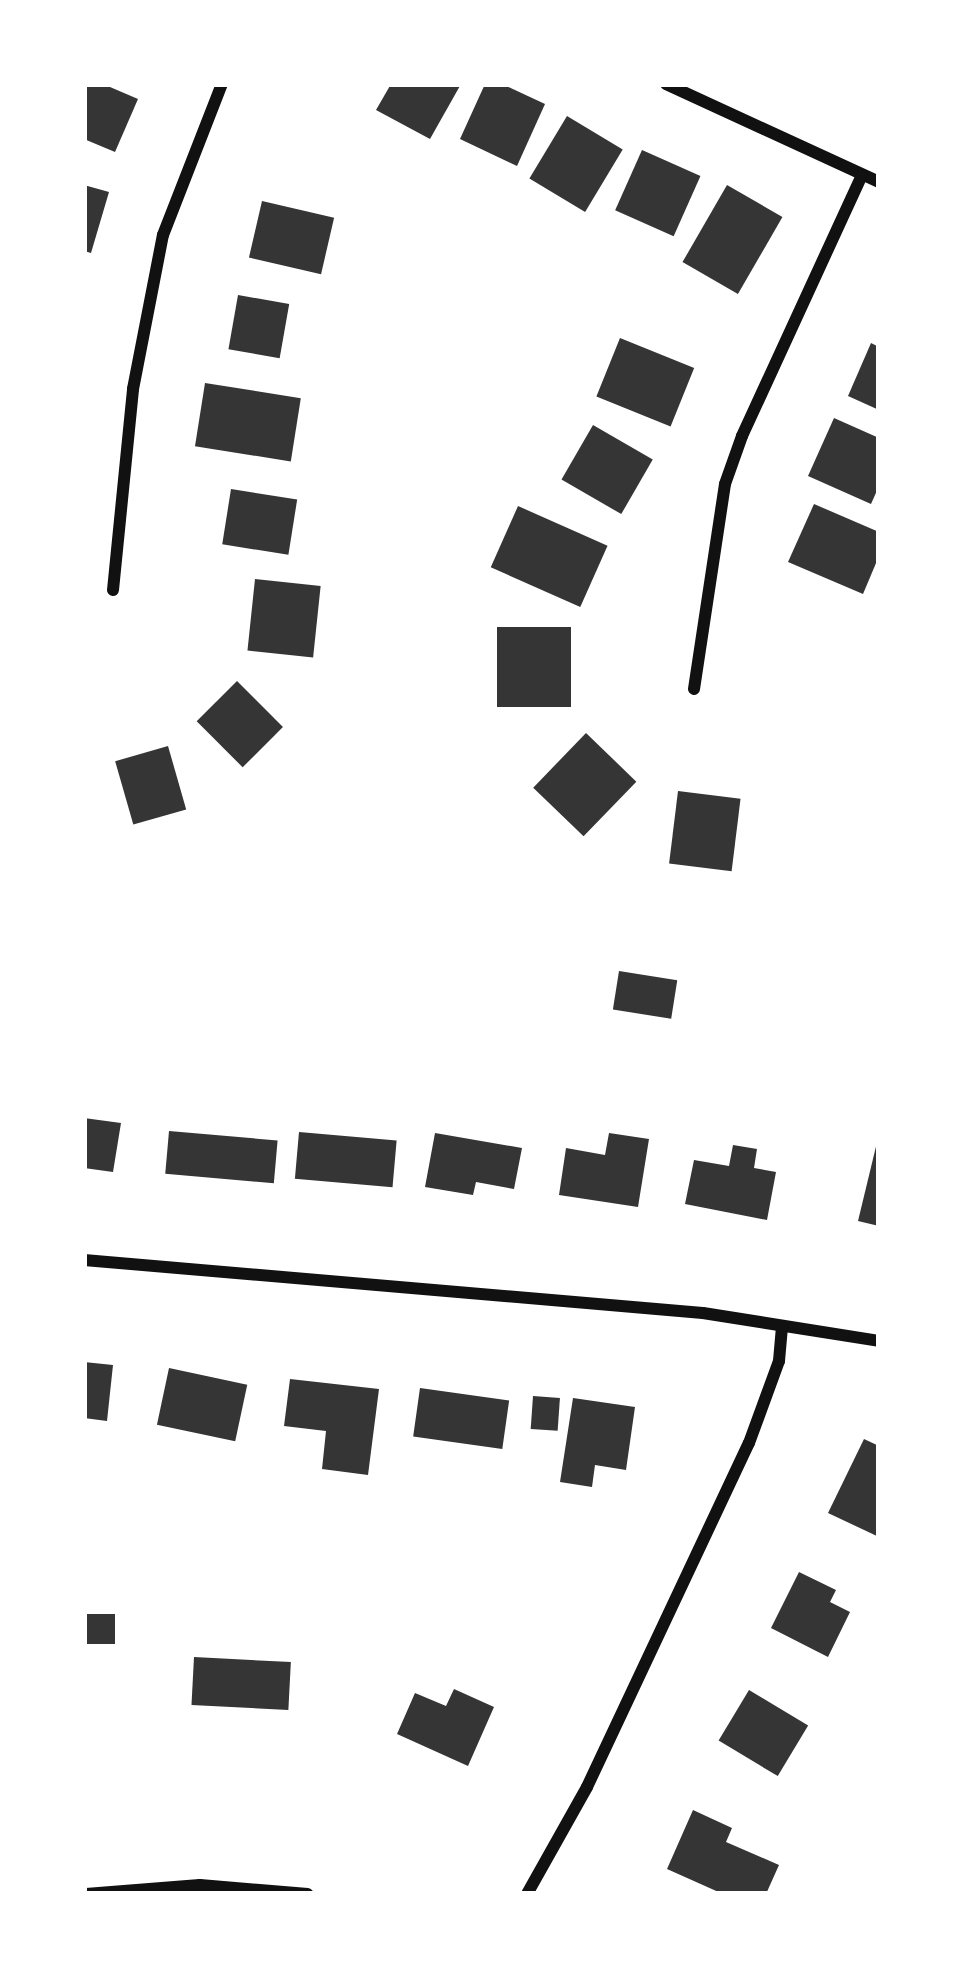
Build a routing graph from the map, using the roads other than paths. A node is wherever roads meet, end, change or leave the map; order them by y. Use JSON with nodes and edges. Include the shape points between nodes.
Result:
{"nodes":[{"id":1,"x":222,"y":84,"type":"edge"},
{"id":2,"x":666,"y":84,"type":"edge"},
{"id":3,"x":862,"y":175,"type":"junction"},
{"id":4,"x":879,"y":182,"type":"edge"},
{"id":5,"x":112,"y":590,"type":"dead end"},
{"id":6,"x":694,"y":689,"type":"dead end"},
{"id":7,"x":84,"y":1260,"type":"edge"},
{"id":8,"x":782,"y":1326,"type":"junction"},
{"id":9,"x":879,"y":1341,"type":"edge"},
{"id":10,"x":86,"y":1894,"type":"edge"},
{"id":11,"x":308,"y":1894,"type":"edge"},
{"id":12,"x":527,"y":1894,"type":"edge"}],
"edges":[{"from":1,"to":5,"type":"street","via":[[163,235],[133,388]]},
{"from":2,"to":3,"type":"street"},
{"from":3,"to":4,"type":"street"},
{"from":3,"to":6,"type":"street","via":[[725,484]]},
{"from":7,"to":8,"type":"street","via":[[518,1294]]},
{"from":8,"to":9,"type":"street"},
{"from":8,"to":12,"type":"street","via":[[749,1444]]},
{"from":10,"to":11,"type":"street","via":[[200,1885]]}]}
